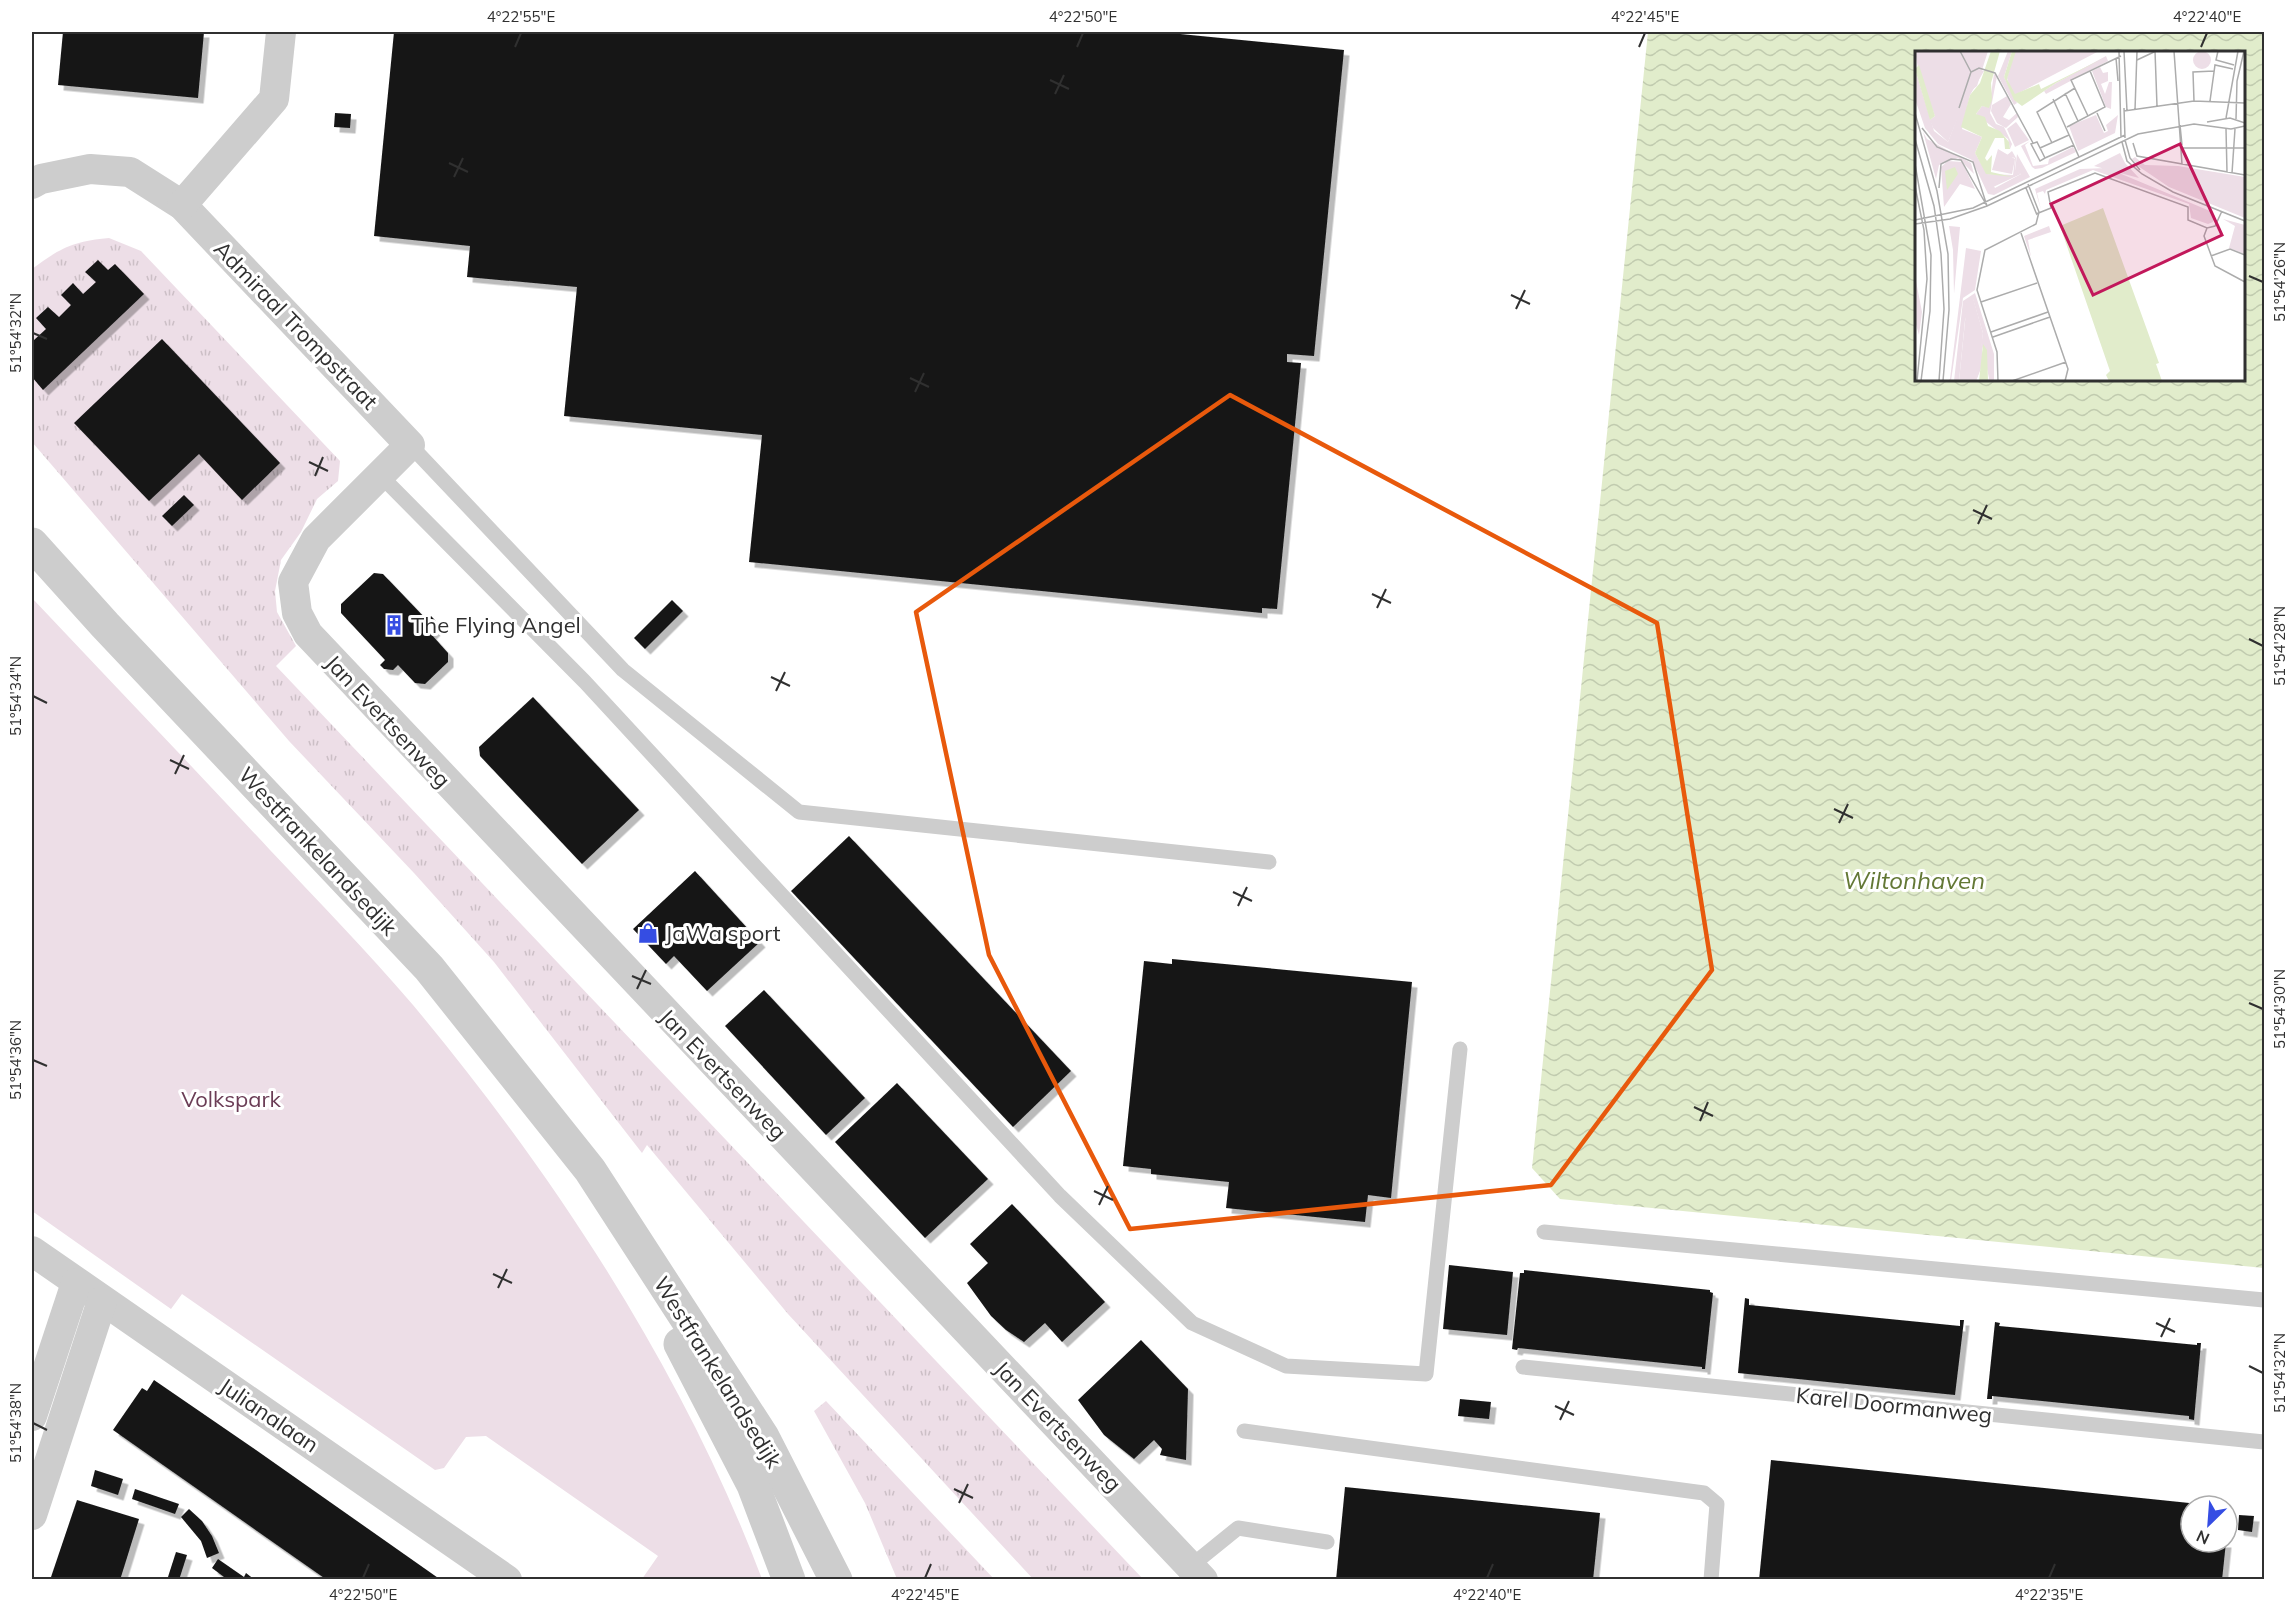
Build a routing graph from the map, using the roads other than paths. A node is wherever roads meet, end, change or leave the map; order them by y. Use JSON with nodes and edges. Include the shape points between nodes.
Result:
{"nodes":[{"id":1,"x":281,"y":32,"type":"edge"},
{"id":2,"x":32,"y":184,"type":"edge"},
{"id":3,"x":182,"y":205,"type":"junction"},
{"id":4,"x":410,"y":445,"type":"junction"},
{"id":5,"x":379,"y":474,"type":"junction"},
{"id":6,"x":32,"y":544,"type":"edge"},
{"id":7,"x":1269,"y":862,"type":"dead end"},
{"id":8,"x":1460,"y":1048,"type":"dead end"},
{"id":9,"x":590,"y":1170,"type":"junction"},
{"id":10,"x":1544,"y":1232,"type":"dead end"},
{"id":11,"x":32,"y":1251,"type":"edge"},
{"id":12,"x":76,"y":1283,"type":"junction"},
{"id":13,"x":2265,"y":1300,"type":"edge"},
{"id":14,"x":102,"y":1301,"type":"junction"},
{"id":15,"x":1523,"y":1367,"type":"dead end"},
{"id":16,"x":32,"y":1416,"type":"edge"},
{"id":17,"x":1244,"y":1431,"type":"dead end"},
{"id":18,"x":2265,"y":1442,"type":"edge"},
{"id":19,"x":32,"y":1515,"type":"edge"},
{"id":20,"x":1327,"y":1542,"type":"dead end"},
{"id":21,"x":1197,"y":1573,"type":"edge"},
{"id":22,"x":507,"y":1580,"type":"edge"},
{"id":23,"x":789,"y":1580,"type":"edge"},
{"id":24,"x":836,"y":1580,"type":"edge"},
{"id":25,"x":1711,"y":1580,"type":"edge"}],
"edges":[{"from":1,"to":3,"type":"street","via":[[274,99]]},
{"from":2,"to":3,"type":"street","name":"Admiraal Trompstraat","via":[[90,169],[130,172]]},
{"from":3,"to":4,"type":"street","name":"Admiraal Trompstraat"},
{"from":4,"to":5,"type":"street","name":"Jan Evertsenweg"},
{"from":4,"to":7,"type":"lane","via":[[623,670],[799,812]]},
{"from":5,"to":8,"type":"lane","via":[[585,682],[1060,1196],[1192,1323],[1286,1366],[1426,1374]]},
{"from":5,"to":21,"type":"street","name":"Jan Evertsenweg","via":[[316,539],[293,582],[297,613],[308,634]]},
{"from":6,"to":9,"type":"street","name":"Westfrankelandsedijk","via":[[429,968]]},
{"from":9,"to":23,"type":"street","name":"Westfrankelandsedijk","via":[[753,1485]]},
{"from":9,"to":24,"type":"street","name":"Westfrankelandsedijk","via":[[763,1437]]},
{"from":10,"to":13,"type":"lane"},
{"from":11,"to":12,"type":"street","name":"Julianalaan"},
{"from":12,"to":14,"type":"street","name":"Julianalaan"},
{"from":12,"to":16,"type":"street"},
{"from":14,"to":19,"type":"street"},
{"from":14,"to":22,"type":"street","name":"Julianalaan"},
{"from":15,"to":18,"type":"lane","name":"Karel Doormanweg"},
{"from":17,"to":25,"type":"lane","via":[[1704,1493],[1717,1504]]},
{"from":20,"to":21,"type":"lane","via":[[1238,1528]]}]}
